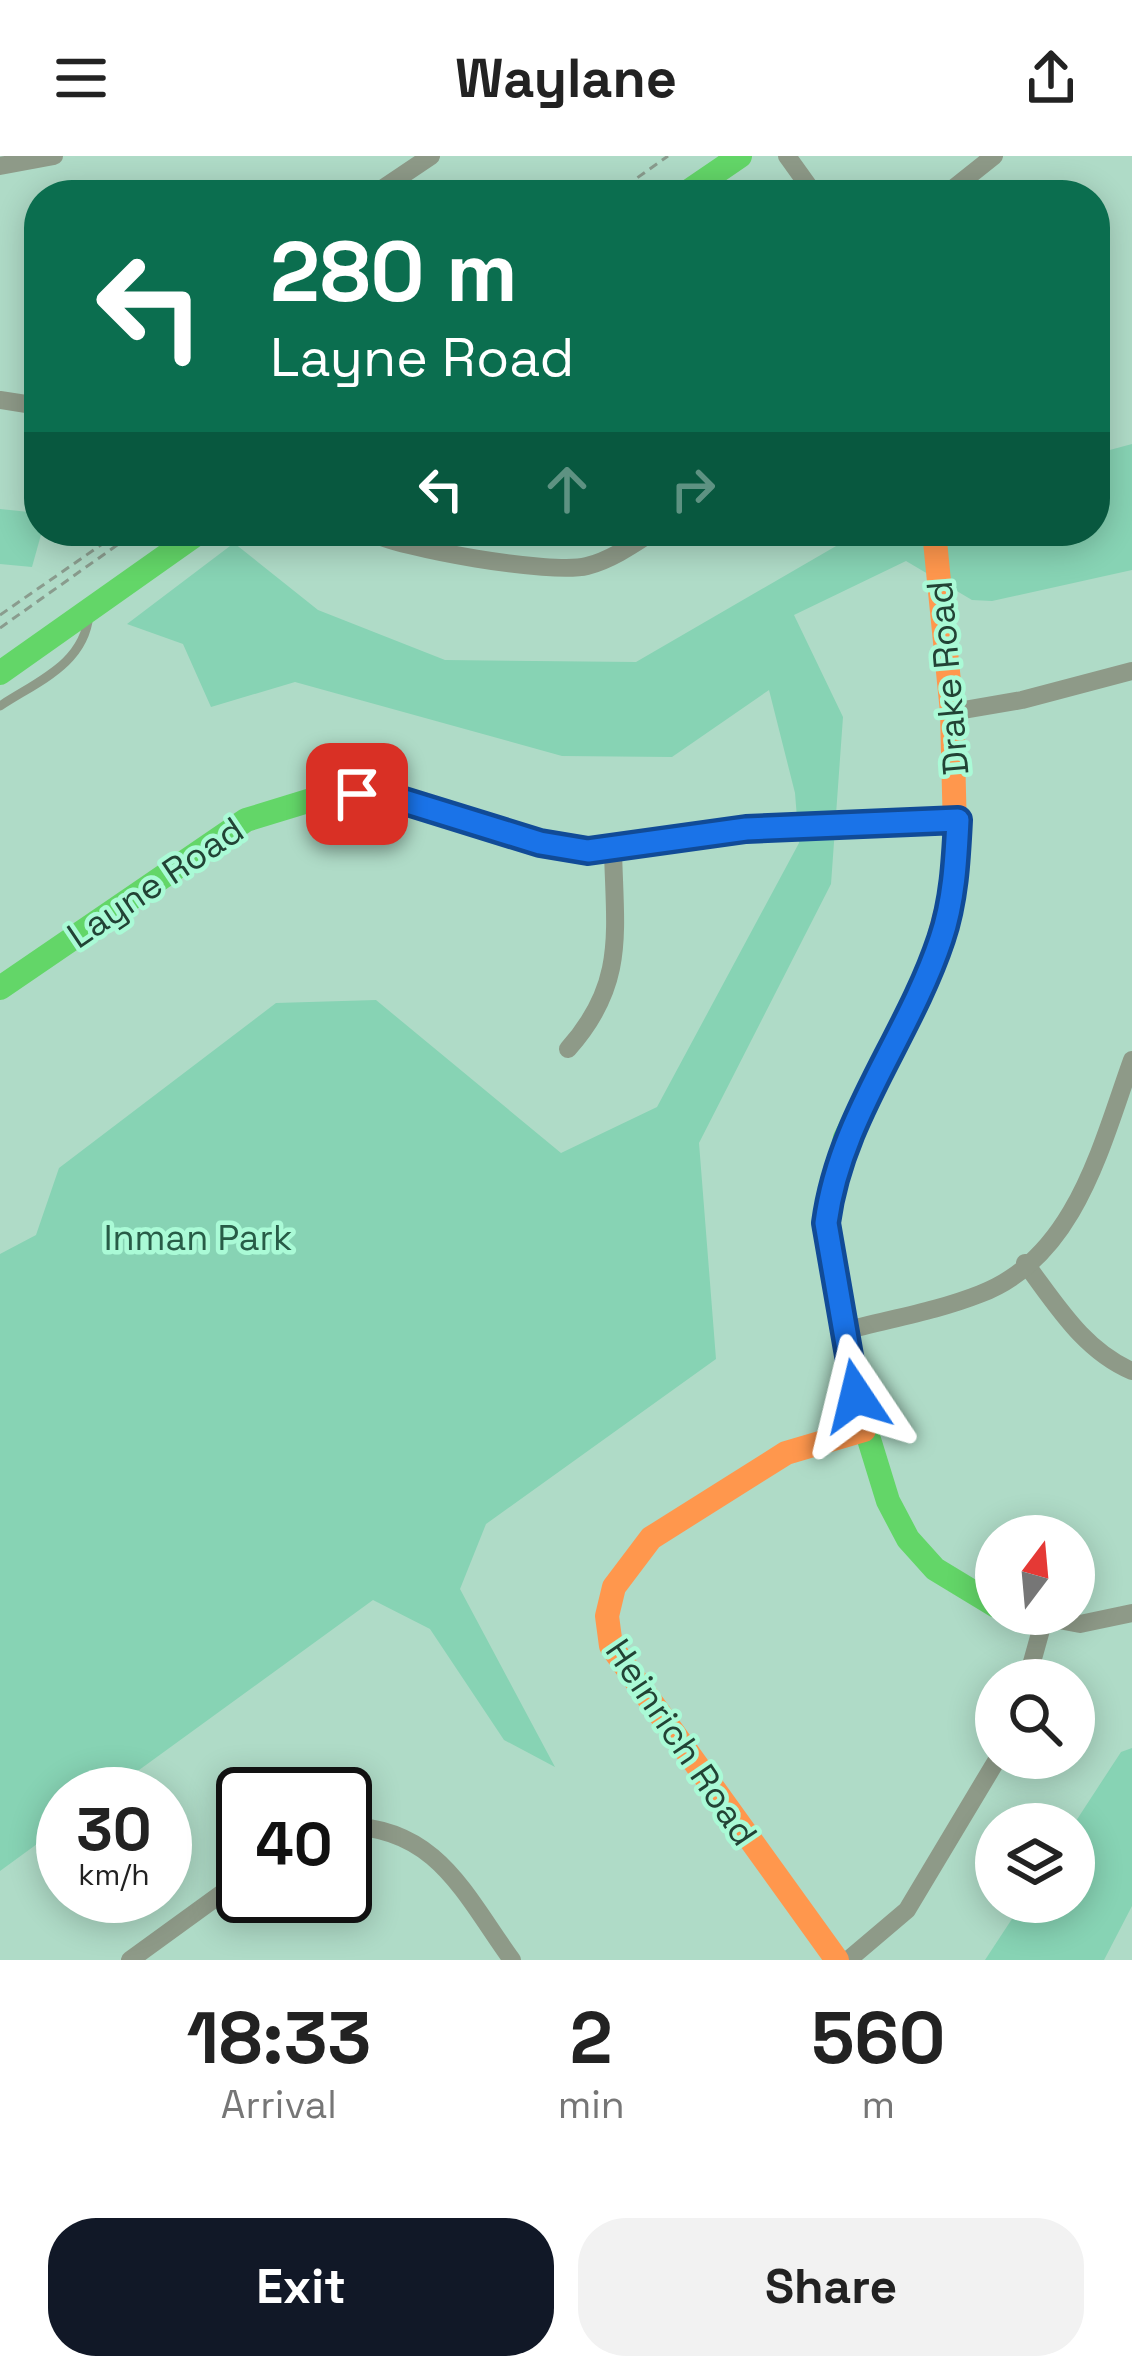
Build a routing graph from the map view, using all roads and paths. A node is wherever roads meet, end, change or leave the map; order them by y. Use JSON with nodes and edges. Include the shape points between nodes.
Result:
{"nodes":[{"id":1,"x":54,"y":156,"type":"edge"},
{"id":2,"x":430,"y":156,"type":"edge"},
{"id":3,"x":668,"y":156,"type":"edge"},
{"id":4,"x":740,"y":156,"type":"edge"},
{"id":5,"x":994,"y":156,"type":"edge"},
{"id":6,"x":0,"y":166,"type":"edge"},
{"id":7,"x":395,"y":180,"type":"edge"},
{"id":8,"x":634,"y":180,"type":"edge"},
{"id":9,"x":705,"y":180,"type":"edge"},
{"id":10,"x":964,"y":180,"type":"edge"},
{"id":11,"x":99,"y":546,"type":"edge"},
{"id":12,"x":116,"y":546,"type":"edge"},
{"id":13,"x":178,"y":546,"type":"edge"},
{"id":14,"x":407,"y":546,"type":"edge"},
{"id":15,"x":627,"y":546,"type":"edge"},
{"id":16,"x":935,"y":546,"type":"edge"},
{"id":17,"x":90,"y":610,"type":"junction"},
{"id":18,"x":0,"y":615,"type":"edge"},
{"id":19,"x":0,"y":628,"type":"edge"},
{"id":20,"x":1132,"y":670,"type":"edge"},
{"id":21,"x":0,"y":673,"type":"edge"},
{"id":22,"x":0,"y":706,"type":"edge"},
{"id":23,"x":952,"y":712,"type":"junction"},
{"id":24,"x":958,"y":820,"type":"junction"},
{"id":25,"x":613,"y":851,"type":"junction"},
{"id":26,"x":0,"y":988,"type":"edge"},
{"id":27,"x":568,"y":1049,"type":"dead end"},
{"id":28,"x":1132,"y":1060,"type":"edge"},
{"id":29,"x":1025,"y":1263,"type":"junction"},
{"id":30,"x":845,"y":1331,"type":"junction"},
{"id":31,"x":1132,"y":1371,"type":"edge"},
{"id":32,"x":864,"y":1430,"type":"junction"},
{"id":33,"x":975,"y":1593,"type":"edge"},
{"id":34,"x":1132,"y":1613,"type":"edge"},
{"id":35,"x":1095,"y":1621,"type":"edge"},
{"id":36,"x":985,"y":1779,"type":"edge"},
{"id":37,"x":372,"y":1830,"type":"edge"},
{"id":38,"x":216,"y":1898,"type":"edge"},
{"id":39,"x":130,"y":1960,"type":"edge"},
{"id":40,"x":512,"y":1960,"type":"edge"},
{"id":41,"x":837,"y":1960,"type":"edge"},
{"id":42,"x":848,"y":1960,"type":"edge"}],
"edges":[{"from":1,"to":6,"type":"street"},
{"from":2,"to":7,"type":"street"},
{"from":3,"to":8,"type":"path"},
{"from":4,"to":9,"type":"street"},
{"from":5,"to":10,"type":"street"},
{"from":11,"to":18,"type":"path"},
{"from":12,"to":19,"type":"path"},
{"from":13,"to":17,"type":"street"},
{"from":14,"to":15,"type":"street","via":[[571,568]]},
{"from":16,"to":23,"type":"street","name":"Drake Road"},
{"from":17,"to":21,"type":"street"},
{"from":17,"to":22,"type":"lane","via":[[87,641],[73,657]]},
{"from":20,"to":23,"type":"street"},
{"from":23,"to":24,"type":"street","name":"Drake Road"},
{"from":24,"to":25,"type":"street","name":"Layne Road","via":[[746,829]]},
{"from":24,"to":30,"type":"street","name":"Drake Road","via":[[943,936],[836,1169],[826,1223]]},
{"from":25,"to":26,"type":"street","name":"Layne Road","via":[[540,843],[401,800],[321,797],[246,820]]},
{"from":25,"to":27,"type":"street","via":[[612,980]]},
{"from":28,"to":29,"type":"street","via":[[1085,1192]]},
{"from":29,"to":30,"type":"street","via":[[980,1294]]},
{"from":29,"to":31,"type":"street","via":[[1078,1334]]},
{"from":30,"to":32,"type":"street","name":"Drake Road"},
{"from":32,"to":33,"type":"street","name":"Drake Road","via":[[908,1539]]},
{"from":32,"to":41,"type":"street","name":"Heinrich Road","via":[[786,1454],[651,1538],[619,1577],[604,1626]]},
{"from":34,"to":35,"type":"street"},
{"from":36,"to":42,"type":"street","via":[[907,1910]]},
{"from":37,"to":40,"type":"street","via":[[407,1836],[430,1851]]},
{"from":38,"to":39,"type":"street"}]}
